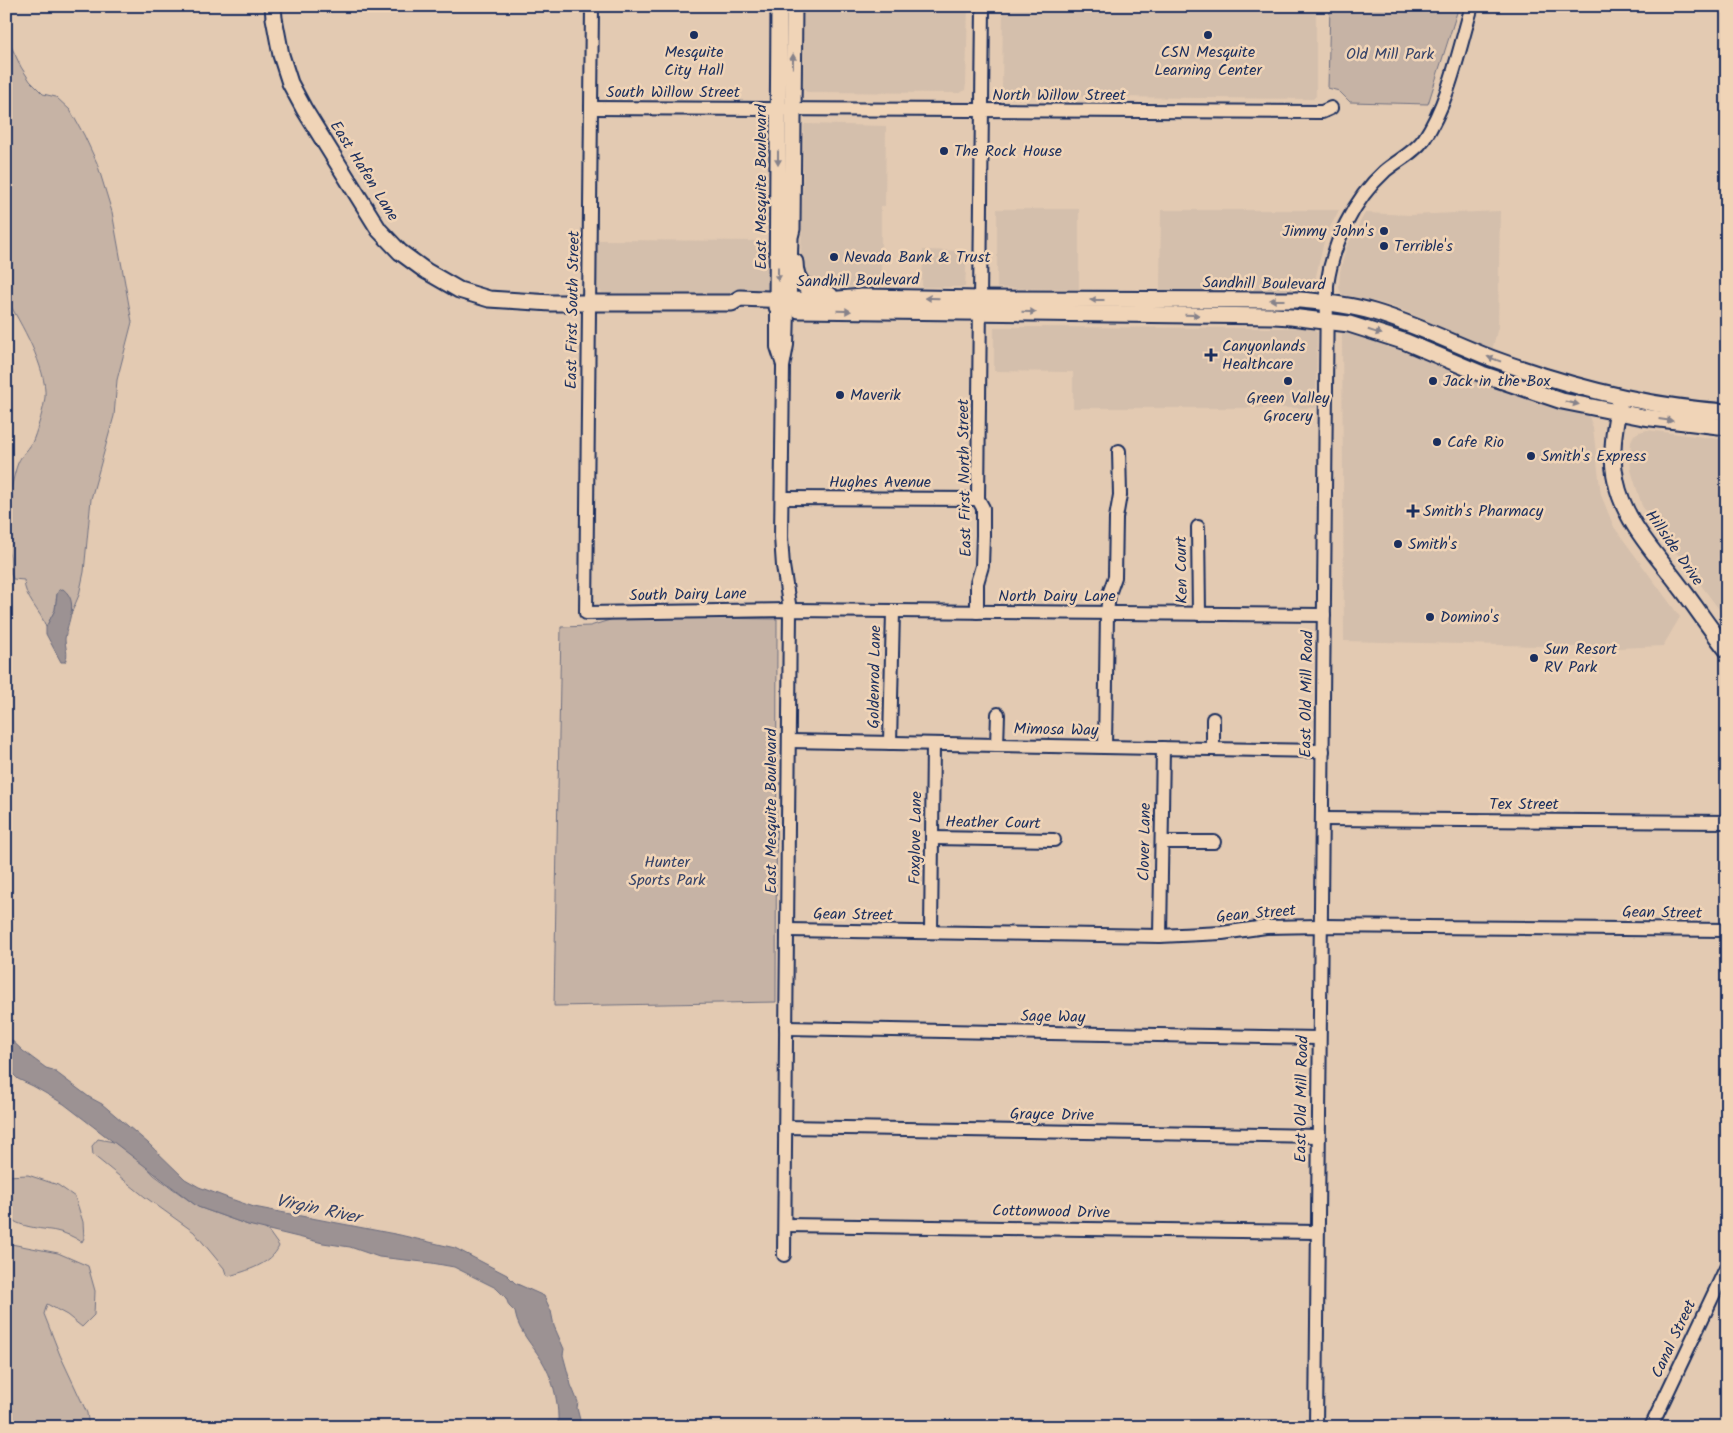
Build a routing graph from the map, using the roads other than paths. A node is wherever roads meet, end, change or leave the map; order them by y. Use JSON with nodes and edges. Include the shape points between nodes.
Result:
{"nodes":[{"id":1,"x":273,"y":6,"type":"edge"},
{"id":2,"x":592,"y":6,"type":"edge"},
{"id":3,"x":780,"y":6,"type":"edge"},
{"id":4,"x":794,"y":6,"type":"edge"},
{"id":5,"x":983,"y":6,"type":"edge"},
{"id":6,"x":1472,"y":6,"type":"edge"},
{"id":7,"x":591,"y":108,"type":"junction"},
{"id":8,"x":1331,"y":108,"type":"dead end"},
{"id":9,"x":786,"y":109,"type":"junction"},
{"id":10,"x":982,"y":110,"type":"junction"},
{"id":11,"x":792,"y":229,"type":"junction"},
{"id":12,"x":862,"y":297,"type":"junction"},
{"id":13,"x":1180,"y":300,"type":"junction"},
{"id":14,"x":1326,"y":302,"type":"junction"},
{"id":15,"x":589,"y":303,"type":"junction"},
{"id":16,"x":783,"y":304,"type":"junction"},
{"id":17,"x":981,"y":306,"type":"junction"},
{"id":18,"x":1111,"y":314,"type":"junction"},
{"id":19,"x":1328,"y":321,"type":"junction"},
{"id":20,"x":1621,"y":397,"type":"junction"},
{"id":21,"x":1727,"y":412,"type":"edge"},
{"id":22,"x":1618,"y":413,"type":"junction"},
{"id":23,"x":1727,"y":427,"type":"edge"},
{"id":24,"x":1119,"y":451,"type":"dead end"},
{"id":25,"x":782,"y":498,"type":"junction"},
{"id":26,"x":978,"y":499,"type":"junction"},
{"id":27,"x":1198,"y":526,"type":"dead end"},
{"id":28,"x":790,"y":610,"type":"junction"},
{"id":29,"x":893,"y":611,"type":"junction"},
{"id":30,"x":977,"y":612,"type":"junction"},
{"id":31,"x":586,"y":613,"type":"joint"},
{"id":32,"x":1107,"y":613,"type":"junction"},
{"id":33,"x":1199,"y":614,"type":"junction"},
{"id":34,"x":1324,"y":615,"type":"junction"},
{"id":35,"x":1727,"y":650,"type":"edge"},
{"id":36,"x":998,"y":714,"type":"dead end"},
{"id":37,"x":1213,"y":719,"type":"dead end"},
{"id":38,"x":789,"y":741,"type":"junction"},
{"id":39,"x":890,"y":743,"type":"junction"},
{"id":40,"x":933,"y":744,"type":"junction"},
{"id":41,"x":997,"y":745,"type":"junction"},
{"id":42,"x":1105,"y":747,"type":"junction"},
{"id":43,"x":1163,"y":748,"type":"junction"},
{"id":44,"x":1212,"y":749,"type":"junction"},
{"id":45,"x":1323,"y":752,"type":"junction"},
{"id":46,"x":1322,"y":819,"type":"junction"},
{"id":47,"x":1727,"y":822,"type":"edge"},
{"id":48,"x":932,"y":838,"type":"junction"},
{"id":49,"x":1054,"y":840,"type":"dead end"},
{"id":50,"x":1162,"y":842,"type":"junction"},
{"id":51,"x":1214,"y":842,"type":"dead end"},
{"id":52,"x":1320,"y":926,"type":"junction"},
{"id":53,"x":787,"y":930,"type":"junction"},
{"id":54,"x":1727,"y":930,"type":"edge"},
{"id":55,"x":931,"y":932,"type":"junction"},
{"id":56,"x":1160,"y":936,"type":"junction"},
{"id":57,"x":786,"y":1028,"type":"junction"},
{"id":58,"x":1319,"y":1038,"type":"junction"},
{"id":59,"x":785,"y":1127,"type":"junction"},
{"id":60,"x":1318,"y":1136,"type":"junction"},
{"id":61,"x":784,"y":1225,"type":"junction"},
{"id":62,"x":1317,"y":1232,"type":"junction"},
{"id":63,"x":784,"y":1255,"type":"dead end"},
{"id":64,"x":1727,"y":1266,"type":"edge"},
{"id":65,"x":1316,"y":1427,"type":"edge"},
{"id":66,"x":1651,"y":1427,"type":"edge"}],
"edges":[{"from":1,"to":15,"type":"main road","name":"East Hafen Lane","via":[[281,55],[290,83],[379,230],[400,252],[459,290],[489,299]]},
{"from":2,"to":7,"type":"street","name":"East First South Street"},
{"from":3,"to":9,"type":"main road","name":"East Mesquite Boulevard"},
{"from":9,"to":4,"type":"main road","name":"East Mesquite Boulevard","one_way":true},
{"from":5,"to":10,"type":"street","name":"East First North Street"},
{"from":6,"to":14,"type":"street","name":"East Old Mill Road","via":[[1440,110],[1423,140],[1379,176],[1359,203],[1334,252]]},
{"from":7,"to":9,"type":"street","name":"South Willow Street"},
{"from":7,"to":15,"type":"street","name":"East First South Street"},
{"from":8,"to":10,"type":"street","name":"North Willow Street","via":[[1322,112]]},
{"from":9,"to":10,"type":"street","name":"North Willow Street"},
{"from":9,"to":11,"type":"main road","name":"East Mesquite Boulevard"},
{"from":9,"to":16,"type":"main road","name":"East Mesquite Boulevard","one_way":true},
{"from":10,"to":17,"type":"street","name":"East First North Street"},
{"from":11,"to":12,"type":"main road","via":[[795,267],[803,286],[820,293]]},
{"from":11,"to":16,"type":"main road","name":"East Mesquite Boulevard"},
{"from":12,"to":16,"type":"main road","name":"Sandhill Boulevard"},
{"from":17,"to":12,"type":"main road","name":"Sandhill Boulevard","one_way":true},
{"from":14,"to":13,"type":"main road","name":"Sandhill Boulevard","one_way":true},
{"from":13,"to":17,"type":"main road","name":"Sandhill Boulevard","one_way":true},
{"from":13,"to":18,"type":"main road","via":[[1169,304],[1118,304]]},
{"from":14,"to":19,"type":"street","name":"East Old Mill Road"},
{"from":20,"to":14,"type":"main road","name":"Sandhill Boulevard","one_way":true,"via":[[1528,371],[1373,312]]},
{"from":15,"to":16,"type":"main road","name":"East Hafen Lane","via":[[732,303],[740,308]]},
{"from":15,"to":31,"type":"street","name":"East First South Street"},
{"from":16,"to":17,"type":"main road","name":"Sandhill Boulevard","one_way":true},
{"from":16,"to":25,"type":"street","name":"East Mesquite Boulevard","via":[[787,345],[783,367]]},
{"from":17,"to":18,"type":"main road","name":"Sandhill Boulevard","one_way":true},
{"from":17,"to":26,"type":"street","name":"East First North Street"},
{"from":18,"to":19,"type":"main road","name":"Sandhill Boulevard","one_way":true,"via":[[1291,317]]},
{"from":19,"to":22,"type":"main road","name":"Sandhill Boulevard","one_way":true,"via":[[1349,324],[1406,342],[1482,374],[1562,401]]},
{"from":19,"to":34,"type":"street","name":"East Old Mill Road"},
{"from":20,"to":21,"type":"main road","name":"Sandhill Boulevard"},
{"from":20,"to":22,"type":"main road","name":"Hillside Drive"},
{"from":22,"to":23,"type":"main road","name":"Sandhill Boulevard","one_way":true},
{"from":22,"to":35,"type":"main road","name":"Hillside Drive","via":[[1613,461],[1616,482],[1624,502],[1636,528]]},
{"from":24,"to":32,"type":"street","via":[[1115,577]]},
{"from":25,"to":26,"type":"street","name":"Hughes Avenue"},
{"from":25,"to":28,"type":"street","name":"East Mesquite Boulevard","via":[[782,557]]},
{"from":26,"to":30,"type":"street","name":"East First North Street","via":[[983,508],[983,535]]},
{"from":27,"to":33,"type":"street","name":"Ken Court"},
{"from":28,"to":29,"type":"street","name":"North Dairy Lane"},
{"from":28,"to":31,"type":"street","name":"South Dairy Lane"},
{"from":28,"to":38,"type":"street","name":"East Mesquite Boulevard"},
{"from":29,"to":30,"type":"street","name":"North Dairy Lane"},
{"from":29,"to":39,"type":"street","name":"Goldenrod Lane"},
{"from":30,"to":32,"type":"street","name":"North Dairy Lane"},
{"from":32,"to":33,"type":"street","name":"North Dairy Lane"},
{"from":32,"to":42,"type":"street"},
{"from":33,"to":34,"type":"street","name":"North Dairy Lane"},
{"from":34,"to":45,"type":"street","name":"East Old Mill Road"},
{"from":36,"to":41,"type":"street"},
{"from":37,"to":44,"type":"street"},
{"from":38,"to":39,"type":"street","name":"Mimosa Way"},
{"from":38,"to":53,"type":"street","name":"East Mesquite Boulevard"},
{"from":39,"to":40,"type":"street","name":"Mimosa Way"},
{"from":40,"to":41,"type":"street","name":"Mimosa Way"},
{"from":40,"to":48,"type":"street","name":"Foxglove Lane"},
{"from":41,"to":42,"type":"street","name":"Mimosa Way"},
{"from":42,"to":43,"type":"street","name":"Mimosa Way"},
{"from":43,"to":44,"type":"street","name":"Mimosa Way"},
{"from":43,"to":50,"type":"street","name":"Clover Lane"},
{"from":44,"to":45,"type":"street","name":"Mimosa Way"},
{"from":45,"to":46,"type":"street","name":"East Old Mill Road"},
{"from":46,"to":47,"type":"street","name":"Tex Street"},
{"from":46,"to":52,"type":"street","name":"East Old Mill Road"},
{"from":48,"to":49,"type":"street","name":"Heather Court"},
{"from":48,"to":55,"type":"street","name":"Foxglove Lane"},
{"from":50,"to":51,"type":"street"},
{"from":50,"to":56,"type":"street","name":"Clover Lane"},
{"from":52,"to":54,"type":"street","name":"Gean Street"},
{"from":52,"to":56,"type":"street","name":"Gean Street"},
{"from":52,"to":58,"type":"street","name":"East Old Mill Road"},
{"from":53,"to":55,"type":"street","name":"Gean Street"},
{"from":53,"to":57,"type":"street","name":"East Mesquite Boulevard"},
{"from":55,"to":56,"type":"street","name":"Gean Street"},
{"from":57,"to":58,"type":"street","name":"Sage Way"},
{"from":57,"to":59,"type":"street","name":"East Mesquite Boulevard"},
{"from":58,"to":60,"type":"street","name":"East Old Mill Road"},
{"from":59,"to":60,"type":"street","name":"Grayce Drive"},
{"from":59,"to":61,"type":"street","name":"East Mesquite Boulevard"},
{"from":60,"to":62,"type":"street","name":"East Old Mill Road"},
{"from":61,"to":62,"type":"street","name":"Cottonwood Drive"},
{"from":61,"to":63,"type":"street","name":"East Mesquite Boulevard"},
{"from":62,"to":65,"type":"street","name":"East Old Mill Road"},
{"from":64,"to":66,"type":"street","name":"Canal Street"}]}
